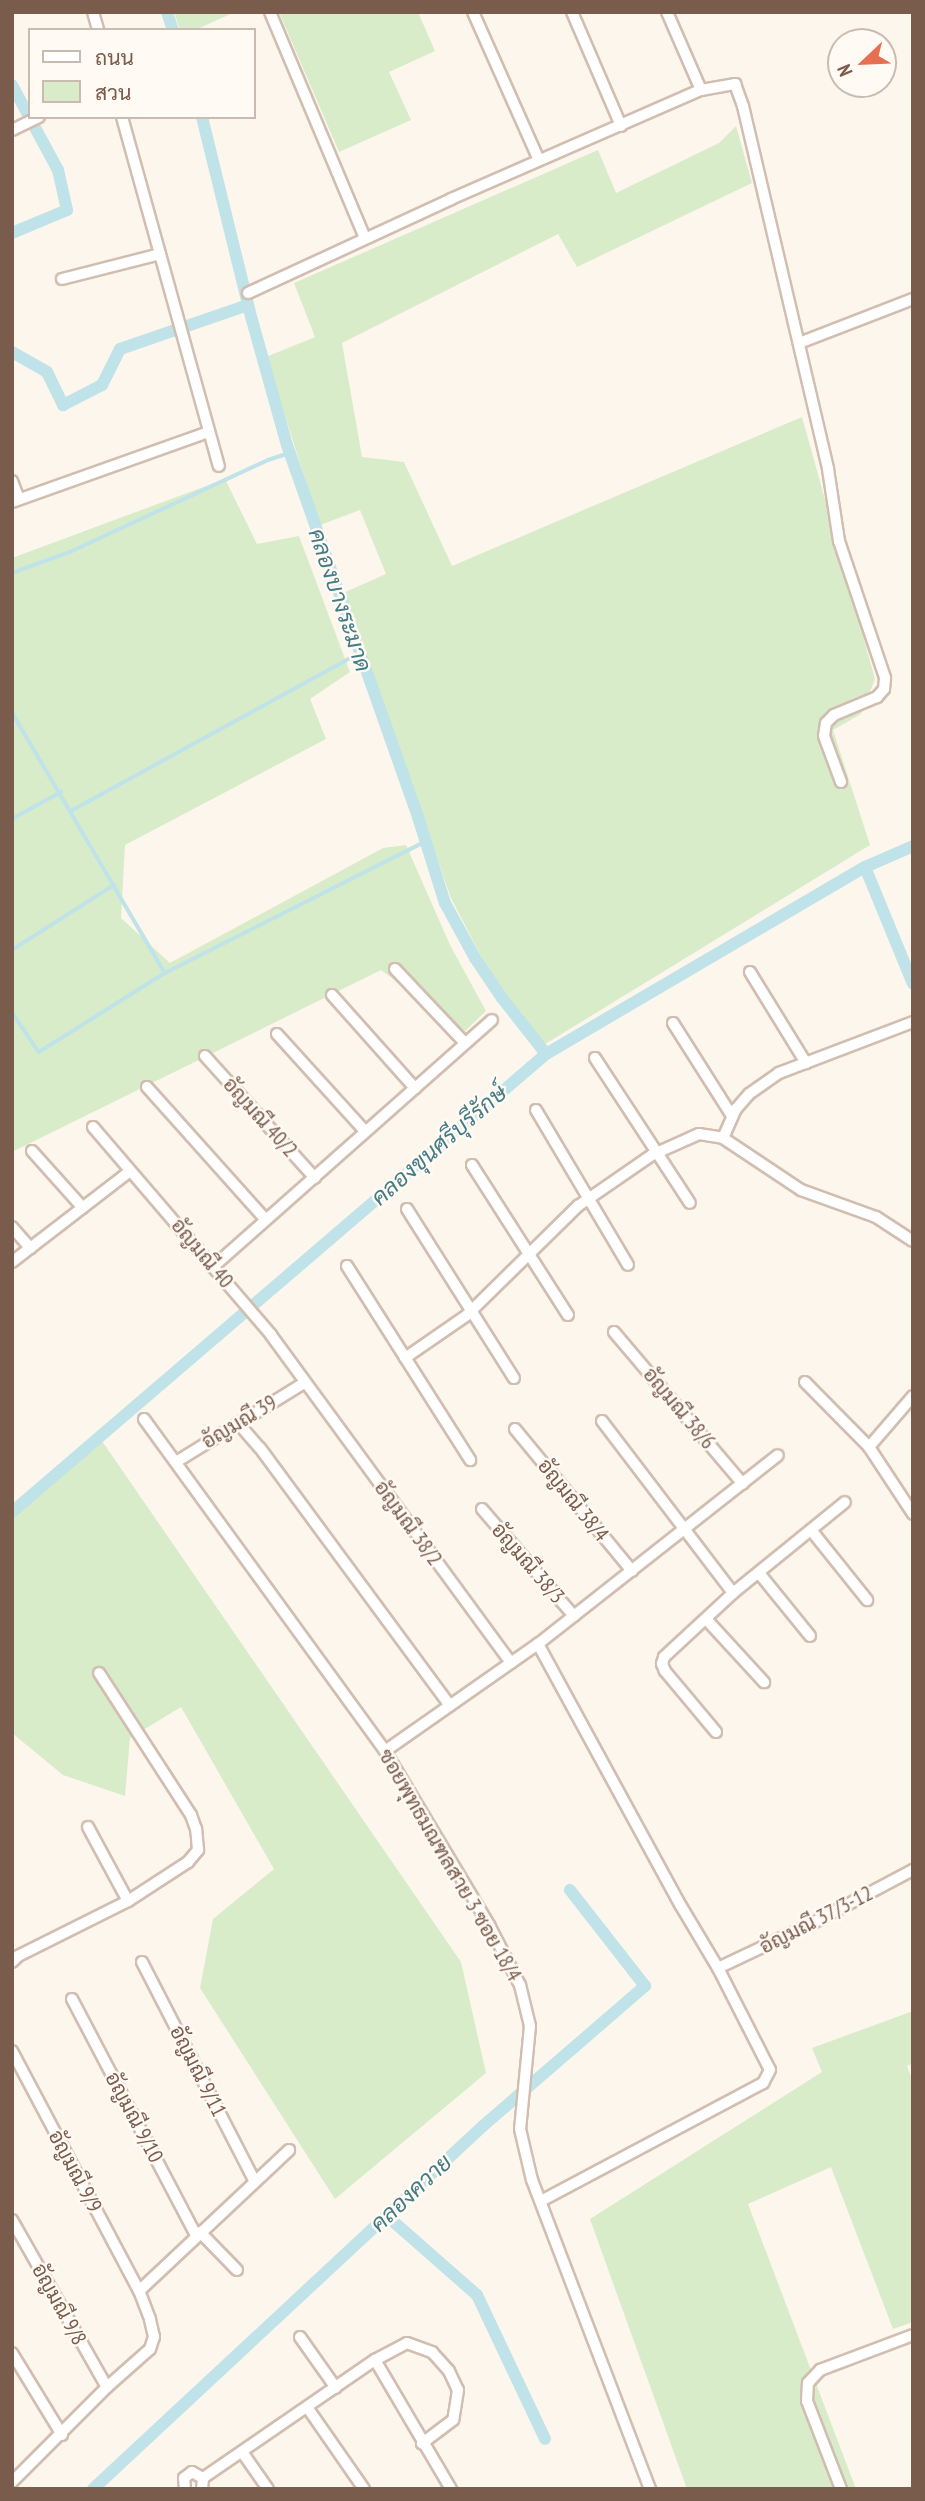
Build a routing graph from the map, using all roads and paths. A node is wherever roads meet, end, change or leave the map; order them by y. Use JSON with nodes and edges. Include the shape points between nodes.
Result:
{"nodes":[{"id":1,"x":271,"y":12,"type":"edge"},
{"id":2,"x":473,"y":12,"type":"edge"},
{"id":3,"x":572,"y":12,"type":"edge"},
{"id":4,"x":667,"y":12,"type":"edge"},
{"id":5,"x":701,"y":90,"type":"junction"},
{"id":6,"x":35,"y":119,"type":"edge"},
{"id":7,"x":123,"y":119,"type":"edge"},
{"id":8,"x":621,"y":126,"type":"junction"},
{"id":9,"x":16,"y":129,"type":"edge"},
{"id":10,"x":539,"y":160,"type":"junction"},
{"id":11,"x":365,"y":238,"type":"junction"},
{"id":12,"x":160,"y":254,"type":"junction"},
{"id":13,"x":62,"y":279,"type":"dead end"},
{"id":14,"x":248,"y":293,"type":"dead end"},
{"id":15,"x":913,"y":299,"type":"edge"},
{"id":16,"x":799,"y":343,"type":"junction"},
{"id":17,"x":209,"y":432,"type":"junction"},
{"id":18,"x":219,"y":466,"type":"dead end"},
{"id":19,"x":12,"y":481,"type":"edge"},
{"id":20,"x":16,"y":501,"type":"edge"},
{"id":21,"x":841,"y":782,"type":"dead end"},
{"id":22,"x":395,"y":969,"type":"dead end"},
{"id":23,"x":750,"y":972,"type":"dead end"},
{"id":24,"x":331,"y":995,"type":"dead end"},
{"id":25,"x":492,"y":1020,"type":"dead end"},
{"id":26,"x":913,"y":1022,"type":"edge"},
{"id":27,"x":673,"y":1023,"type":"dead end"},
{"id":28,"x":277,"y":1034,"type":"dead end"},
{"id":29,"x":465,"y":1043,"type":"junction"},
{"id":30,"x":205,"y":1056,"type":"dead end"},
{"id":31,"x":596,"y":1058,"type":"dead end"},
{"id":32,"x":806,"y":1063,"type":"junction"},
{"id":33,"x":147,"y":1087,"type":"dead end"},
{"id":34,"x":415,"y":1088,"type":"junction"},
{"id":35,"x":536,"y":1110,"type":"dead end"},
{"id":36,"x":732,"y":1116,"type":"junction"},
{"id":37,"x":93,"y":1127,"type":"dead end"},
{"id":38,"x":365,"y":1131,"type":"junction"},
{"id":39,"x":723,"y":1138,"type":"junction"},
{"id":40,"x":32,"y":1151,"type":"dead end"},
{"id":41,"x":657,"y":1153,"type":"junction"},
{"id":42,"x":472,"y":1165,"type":"dead end"},
{"id":43,"x":130,"y":1171,"type":"junction"},
{"id":44,"x":314,"y":1178,"type":"junction"},
{"id":45,"x":589,"y":1199,"type":"junction"},
{"id":46,"x":690,"y":1203,"type":"dead end"},
{"id":47,"x":83,"y":1208,"type":"junction"},
{"id":48,"x":407,"y":1209,"type":"dead end"},
{"id":49,"x":266,"y":1220,"type":"junction"},
{"id":50,"x":12,"y":1227,"type":"edge"},
{"id":51,"x":912,"y":1238,"type":"edge"},
{"id":52,"x":30,"y":1248,"type":"junction"},
{"id":53,"x":529,"y":1254,"type":"junction"},
{"id":54,"x":12,"y":1262,"type":"edge"},
{"id":55,"x":628,"y":1265,"type":"dead end"},
{"id":56,"x":214,"y":1266,"type":"junction"},
{"id":57,"x":347,"y":1266,"type":"dead end"},
{"id":58,"x":472,"y":1311,"type":"junction"},
{"id":59,"x":568,"y":1315,"type":"dead end"},
{"id":60,"x":614,"y":1332,"type":"dead end"},
{"id":61,"x":405,"y":1358,"type":"junction"},
{"id":62,"x":514,"y":1378,"type":"dead end"},
{"id":63,"x":806,"y":1382,"type":"dead end"},
{"id":64,"x":304,"y":1383,"type":"junction"},
{"id":65,"x":913,"y":1396,"type":"edge"},
{"id":66,"x":144,"y":1419,"type":"dead end"},
{"id":67,"x":602,"y":1421,"type":"dead end"},
{"id":68,"x":238,"y":1423,"type":"junction"},
{"id":69,"x":515,"y":1429,"type":"dead end"},
{"id":70,"x":869,"y":1447,"type":"junction"},
{"id":71,"x":778,"y":1455,"type":"dead end"},
{"id":72,"x":470,"y":1460,"type":"dead end"},
{"id":73,"x":176,"y":1462,"type":"junction"},
{"id":74,"x":743,"y":1485,"type":"junction"},
{"id":75,"x":845,"y":1502,"type":"dead end"},
{"id":76,"x":482,"y":1509,"type":"dead end"},
{"id":77,"x":913,"y":1514,"type":"edge"},
{"id":78,"x":686,"y":1528,"type":"junction"},
{"id":79,"x":811,"y":1530,"type":"junction"},
{"id":80,"x":632,"y":1571,"type":"junction"},
{"id":81,"x":758,"y":1573,"type":"junction"},
{"id":82,"x":733,"y":1593,"type":"junction"},
{"id":83,"x":867,"y":1600,"type":"dead end"},
{"id":84,"x":575,"y":1616,"type":"junction"},
{"id":85,"x":706,"y":1619,"type":"junction"},
{"id":86,"x":810,"y":1636,"type":"dead end"},
{"id":87,"x":538,"y":1644,"type":"junction"},
{"id":88,"x":511,"y":1663,"type":"junction"},
{"id":89,"x":99,"y":1673,"type":"dead end"},
{"id":90,"x":764,"y":1682,"type":"dead end"},
{"id":91,"x":450,"y":1706,"type":"junction"},
{"id":92,"x":716,"y":1731,"type":"dead end"},
{"id":93,"x":385,"y":1751,"type":"junction"},
{"id":94,"x":88,"y":1827,"type":"dead end"},
{"id":95,"x":913,"y":1870,"type":"edge"},
{"id":96,"x":128,"y":1901,"type":"junction"},
{"id":97,"x":12,"y":1962,"type":"edge"},
{"id":98,"x":142,"y":1962,"type":"dead end"},
{"id":99,"x":718,"y":1968,"type":"junction"},
{"id":100,"x":72,"y":1999,"type":"dead end"},
{"id":101,"x":12,"y":2051,"type":"edge"},
{"id":102,"x":289,"y":2150,"type":"dead end"},
{"id":103,"x":254,"y":2180,"type":"junction"},
{"id":104,"x":541,"y":2201,"type":"junction"},
{"id":105,"x":12,"y":2220,"type":"edge"},
{"id":106,"x":198,"y":2233,"type":"junction"},
{"id":107,"x":237,"y":2270,"type":"dead end"},
{"id":108,"x":139,"y":2291,"type":"junction"},
{"id":109,"x":913,"y":2335,"type":"edge"},
{"id":110,"x":300,"y":2337,"type":"dead end"},
{"id":111,"x":12,"y":2353,"type":"edge"},
{"id":112,"x":375,"y":2360,"type":"junction"},
{"id":113,"x":107,"y":2387,"type":"junction"},
{"id":114,"x":336,"y":2388,"type":"junction"},
{"id":115,"x":307,"y":2407,"type":"junction"},
{"id":116,"x":62,"y":2435,"type":"junction"},
{"id":117,"x":422,"y":2443,"type":"junction"},
{"id":118,"x":242,"y":2452,"type":"junction"},
{"id":119,"x":12,"y":2482,"type":"edge"},
{"id":120,"x":202,"y":2483,"type":"edge"},
{"id":121,"x":185,"y":2489,"type":"edge"},
{"id":122,"x":268,"y":2489,"type":"edge"},
{"id":123,"x":364,"y":2489,"type":"edge"},
{"id":124,"x":451,"y":2489,"type":"edge"},
{"id":125,"x":650,"y":2489,"type":"edge"},
{"id":126,"x":841,"y":2489,"type":"edge"}],
"edges":[{"from":1,"to":11,"type":"street"},
{"from":2,"to":10,"type":"street"},
{"from":3,"to":8,"type":"street"},
{"from":4,"to":5,"type":"street"},
{"from":5,"to":8,"type":"street"},
{"from":5,"to":16,"type":"street","via":[[735,84]]},
{"from":6,"to":9,"type":"street"},
{"from":7,"to":12,"type":"street"},
{"from":8,"to":10,"type":"street"},
{"from":10,"to":11,"type":"street"},
{"from":11,"to":14,"type":"street"},
{"from":12,"to":13,"type":"street"},
{"from":12,"to":17,"type":"street"},
{"from":15,"to":16,"type":"street"},
{"from":16,"to":21,"type":"street","via":[[839,541],[885,678],[877,697],[826,723],[824,737]]},
{"from":17,"to":18,"type":"street"},
{"from":17,"to":20,"type":"street"},
{"from":19,"to":20,"type":"street"},
{"from":22,"to":29,"type":"street"},
{"from":23,"to":32,"type":"street"},
{"from":24,"to":34,"type":"street"},
{"from":25,"to":29,"type":"street"},
{"from":26,"to":32,"type":"street"},
{"from":27,"to":36,"type":"street"},
{"from":28,"to":38,"type":"street"},
{"from":29,"to":34,"type":"street"},
{"from":30,"to":44,"type":"street","name":"อัญมณี 40/2"},
{"from":31,"to":41,"type":"street"},
{"from":32,"to":36,"type":"street","via":[[779,1073],[749,1094]]},
{"from":33,"to":49,"type":"street"},
{"from":34,"to":38,"type":"street"},
{"from":35,"to":45,"type":"street"},
{"from":36,"to":39,"type":"street"},
{"from":37,"to":43,"type":"street","name":"อัญมณี 40"},
{"from":38,"to":44,"type":"street"},
{"from":39,"to":41,"type":"street","via":[[699,1134]]},
{"from":39,"to":51,"type":"street","via":[[801,1190],[876,1217]]},
{"from":40,"to":47,"type":"street"},
{"from":41,"to":45,"type":"street"},
{"from":41,"to":46,"type":"street"},
{"from":42,"to":53,"type":"street"},
{"from":43,"to":47,"type":"street"},
{"from":43,"to":56,"type":"street","name":"อัญมณี 40"},
{"from":44,"to":49,"type":"street"},
{"from":45,"to":53,"type":"street"},
{"from":45,"to":55,"type":"street"},
{"from":47,"to":52,"type":"street"},
{"from":48,"to":58,"type":"street"},
{"from":49,"to":56,"type":"street"},
{"from":50,"to":52,"type":"street"},
{"from":52,"to":54,"type":"street"},
{"from":53,"to":58,"type":"street"},
{"from":53,"to":59,"type":"street"},
{"from":56,"to":64,"type":"street","name":"อัญมณี 40"},
{"from":57,"to":61,"type":"street"},
{"from":58,"to":61,"type":"street"},
{"from":58,"to":62,"type":"street"},
{"from":60,"to":74,"type":"street","name":"อัญมณี 38/6"},
{"from":61,"to":72,"type":"street"},
{"from":63,"to":70,"type":"street"},
{"from":64,"to":68,"type":"street","name":"อัญมณี 39"},
{"from":64,"to":88,"type":"street","name":"อัญมณี 38/2"},
{"from":65,"to":70,"type":"street"},
{"from":66,"to":73,"type":"street","name":"ซอยพุทธมณฑลสาย 3 ซอย 18/4"},
{"from":67,"to":78,"type":"street"},
{"from":68,"to":73,"type":"street","name":"อัญมณี 39"},
{"from":68,"to":91,"type":"street"},
{"from":69,"to":80,"type":"street","name":"อัญมณี 38/4"},
{"from":70,"to":77,"type":"street"},
{"from":71,"to":74,"type":"street"},
{"from":73,"to":93,"type":"street","name":"ซอยพุทธมณฑลสาย 3 ซอย 18/4"},
{"from":74,"to":78,"type":"street"},
{"from":75,"to":79,"type":"street"},
{"from":76,"to":84,"type":"street","name":"อัญมณี 38/3"},
{"from":78,"to":80,"type":"street"},
{"from":78,"to":82,"type":"street"},
{"from":79,"to":81,"type":"street"},
{"from":79,"to":83,"type":"street"},
{"from":80,"to":84,"type":"street"},
{"from":81,"to":82,"type":"street"},
{"from":81,"to":86,"type":"street"},
{"from":82,"to":85,"type":"street"},
{"from":84,"to":87,"type":"street"},
{"from":85,"to":90,"type":"street"},
{"from":85,"to":92,"type":"street","via":[[662,1664]]},
{"from":87,"to":88,"type":"street"},
{"from":87,"to":99,"type":"street"},
{"from":88,"to":91,"type":"street"},
{"from":89,"to":96,"type":"street","via":[[191,1815],[198,1841],[198,1850],[188,1862]]},
{"from":91,"to":93,"type":"street"},
{"from":93,"to":104,"type":"street","name":"ซอยพุทธมณฑลสาย 3 ซอย 18/4","via":[[520,1985],[530,2026],[519,2113],[532,2180]]},
{"from":94,"to":96,"type":"street"},
{"from":95,"to":99,"type":"street","name":"อัญมณี 37/3-12"},
{"from":96,"to":97,"type":"street"},
{"from":98,"to":103,"type":"street","name":"อัญมณี 9/11"},
{"from":99,"to":104,"type":"street","via":[[768,2060],[769,2077]]},
{"from":100,"to":106,"type":"street","name":"อัญมณี 9/10"},
{"from":101,"to":108,"type":"street","name":"อัญมณี 9/9"},
{"from":102,"to":103,"type":"street"},
{"from":103,"to":106,"type":"street"},
{"from":104,"to":125,"type":"street","name":"ซอยพุทธมณฑลสาย 3 ซอย 18/4"},
{"from":105,"to":113,"type":"street","name":"อัญมณี 9/8"},
{"from":106,"to":107,"type":"street","name":"อัญมณี 9/10"},
{"from":106,"to":108,"type":"street"},
{"from":108,"to":113,"type":"street","name":"อัญมณี 9/9","via":[[154,2337],[150,2349]]},
{"from":109,"to":126,"type":"street","via":[[820,2370],[808,2383],[807,2401]]},
{"from":110,"to":114,"type":"street"},
{"from":111,"to":116,"type":"street"},
{"from":112,"to":114,"type":"street"},
{"from":112,"to":117,"type":"street"},
{"from":112,"to":117,"type":"street","via":[[407,2343],[432,2351],[449,2371],[458,2390],[453,2420]]},
{"from":113,"to":116,"type":"street","name":"อัญมณี 9/9"},
{"from":114,"to":115,"type":"street"},
{"from":115,"to":118,"type":"street"},
{"from":115,"to":123,"type":"street"},
{"from":116,"to":119,"type":"street","name":"อัญมณี 9/9"},
{"from":117,"to":124,"type":"street"},
{"from":118,"to":120,"type":"street"},
{"from":118,"to":122,"type":"street"},
{"from":120,"to":121,"type":"street","via":[[198,2473],[188,2473]]}]}
